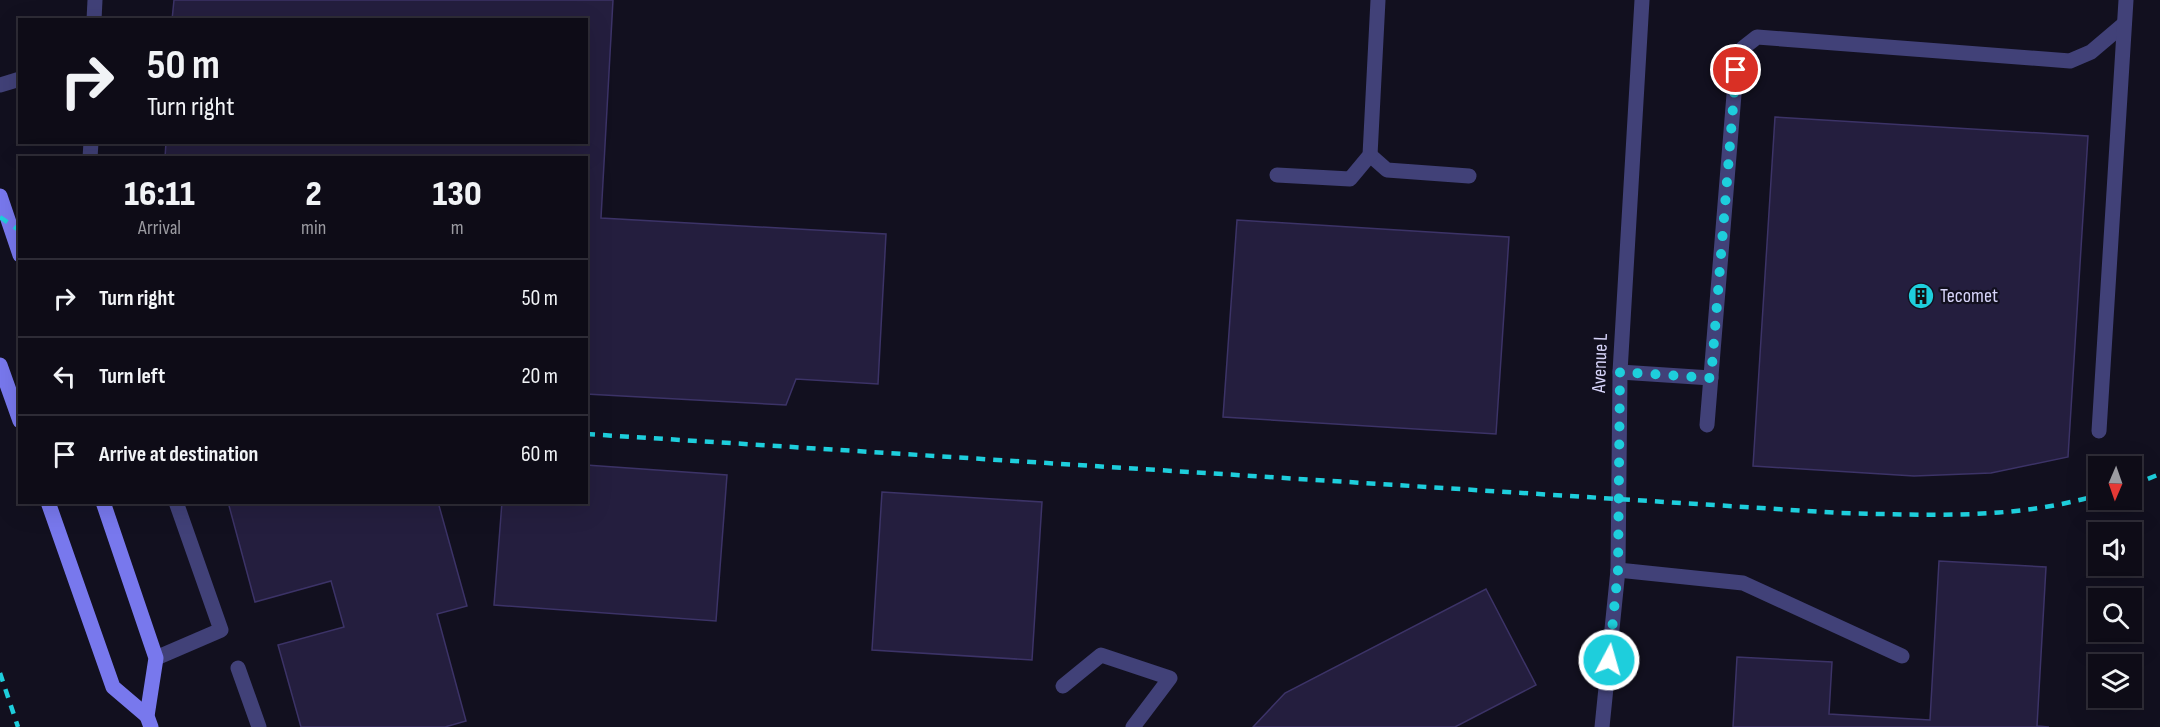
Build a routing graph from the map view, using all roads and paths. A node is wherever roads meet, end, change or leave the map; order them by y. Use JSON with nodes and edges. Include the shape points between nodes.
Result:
{"nodes":[{"id":1,"x":95,"y":0,"type":"edge"},
{"id":2,"x":1378,"y":0,"type":"edge"},
{"id":3,"x":1642,"y":0,"type":"edge"},
{"id":4,"x":2126,"y":0,"type":"edge"},
{"id":5,"x":94,"y":18,"type":"edge"},
{"id":6,"x":2124,"y":24,"type":"junction"},
{"id":7,"x":18,"y":80,"type":"edge"},
{"id":8,"x":0,"y":85,"type":"edge"},
{"id":9,"x":1370,"y":155,"type":"junction"},
{"id":10,"x":1276,"y":175,"type":"dead end"},
{"id":11,"x":1468,"y":176,"type":"dead end"},
{"id":12,"x":0,"y":196,"type":"edge"},
{"id":13,"x":18,"y":249,"type":"edge"},
{"id":14,"x":0,"y":365,"type":"edge"},
{"id":15,"x":1620,"y":372,"type":"junction"},
{"id":16,"x":1711,"y":378,"type":"junction"},
{"id":17,"x":18,"y":415,"type":"edge"},
{"id":18,"x":1707,"y":425,"type":"dead end"},
{"id":19,"x":2099,"y":431,"type":"dead end"},
{"id":20,"x":49,"y":504,"type":"edge"},
{"id":21,"x":104,"y":504,"type":"edge"},
{"id":22,"x":177,"y":504,"type":"edge"},
{"id":23,"x":1618,"y":570,"type":"junction"},
{"id":24,"x":1902,"y":656,"type":"dead end"},
{"id":25,"x":156,"y":658,"type":"junction"},
{"id":26,"x":238,"y":668,"type":"dead end"},
{"id":27,"x":1063,"y":686,"type":"dead end"},
{"id":28,"x":149,"y":722,"type":"edge"},
{"id":29,"x":260,"y":727,"type":"edge"},
{"id":30,"x":1133,"y":727,"type":"edge"},
{"id":31,"x":1602,"y":727,"type":"edge"}],
"edges":[{"from":1,"to":5,"type":"street"},
{"from":2,"to":9,"type":"street"},
{"from":3,"to":15,"type":"street","name":"Avenue L"},
{"from":4,"to":6,"type":"street"},
{"from":6,"to":16,"type":"street","via":[[2091,52],[2070,61],[1757,37],[1743,48],[1736,70]]},
{"from":6,"to":19,"type":"street"},
{"from":7,"to":8,"type":"street"},
{"from":9,"to":10,"type":"street","via":[[1350,179]]},
{"from":9,"to":11,"type":"street","via":[[1387,170]]},
{"from":12,"to":13,"type":"main road"},
{"from":14,"to":17,"type":"main road"},
{"from":15,"to":16,"type":"street"},
{"from":15,"to":23,"type":"street","name":"Avenue L"},
{"from":16,"to":18,"type":"street"},
{"from":20,"to":28,"type":"main road","via":[[113,687]]},
{"from":21,"to":25,"type":"main road"},
{"from":22,"to":25,"type":"street","via":[[221,630]]},
{"from":23,"to":24,"type":"street","via":[[1743,583]]},
{"from":23,"to":31,"type":"street","name":"Avenue L"},
{"from":25,"to":28,"type":"main road"},
{"from":26,"to":29,"type":"street"},
{"from":27,"to":30,"type":"street","via":[[1101,655],[1170,678]]}]}
